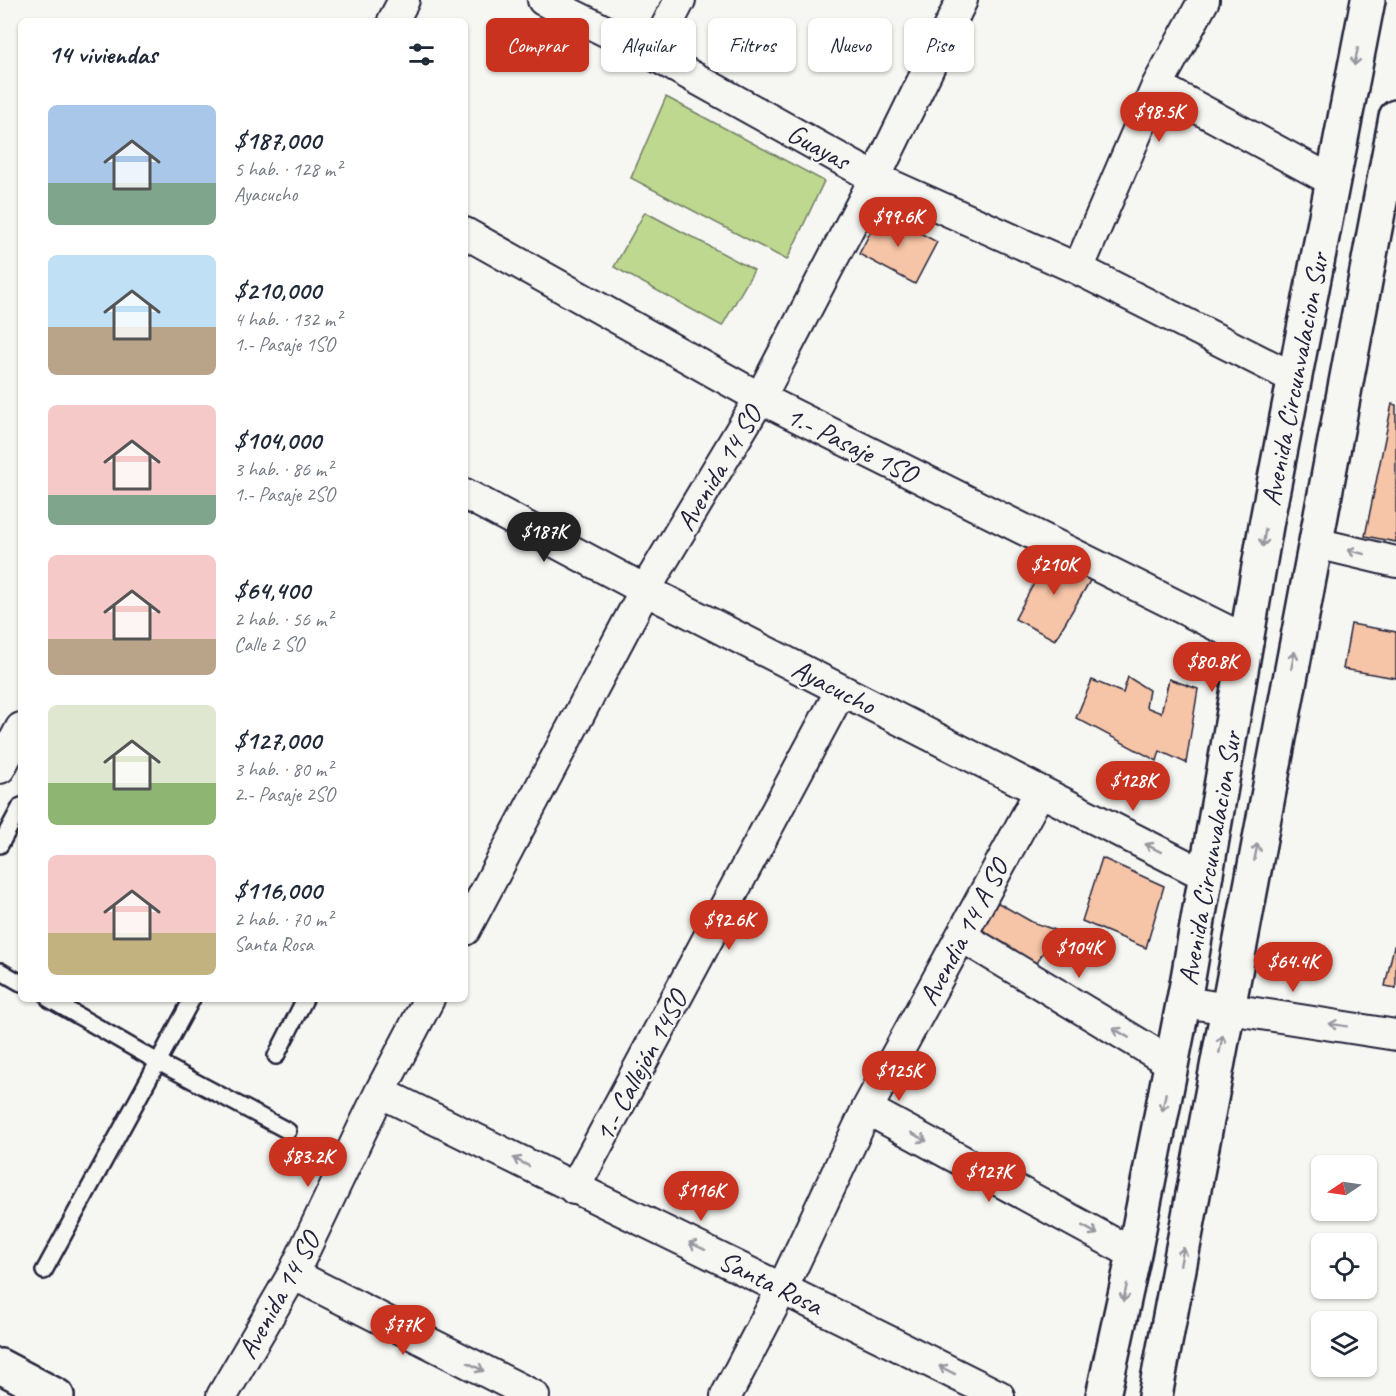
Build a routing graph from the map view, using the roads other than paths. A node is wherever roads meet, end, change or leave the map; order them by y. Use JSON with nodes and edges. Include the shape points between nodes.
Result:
{"nodes":[{"id":1,"x":404,"y":0,"type":"edge"},
{"id":2,"x":543,"y":0,"type":"edge"},
{"id":3,"x":680,"y":0,"type":"edge"},
{"id":4,"x":962,"y":0,"type":"edge"},
{"id":5,"x":1204,"y":0,"type":"edge"},
{"id":6,"x":1368,"y":0,"type":"edge"},
{"id":7,"x":395,"y":18,"type":"edge"},
{"id":8,"x":671,"y":18,"type":"edge"},
{"id":9,"x":601,"y":29,"type":"edge"},
{"id":10,"x":684,"y":72,"type":"edge"},
{"id":11,"x":1157,"y":86,"type":"junction"},
{"id":12,"x":1396,"y":117,"type":"edge"},
{"id":13,"x":875,"y":178,"type":"junction"},
{"id":14,"x":1331,"y":180,"type":"junction"},
{"id":15,"x":468,"y":235,"type":"edge"},
{"id":16,"x":1078,"y":268,"type":"junction"},
{"id":17,"x":1294,"y":378,"type":"junction"},
{"id":18,"x":759,"y":398,"type":"junction"},
{"id":19,"x":468,"y":496,"type":"edge"},
{"id":20,"x":1316,"y":543,"type":"junction"},
{"id":21,"x":1396,"y":562,"type":"edge"},
{"id":22,"x":645,"y":590,"type":"junction"},
{"id":23,"x":1248,"y":641,"type":"junction"},
{"id":24,"x":841,"y":690,"type":"junction"},
{"id":25,"x":18,"y":734,"type":"edge"},
{"id":26,"x":0,"y":768,"type":"edge"},
{"id":27,"x":1040,"y":791,"type":"junction"},
{"id":28,"x":18,"y":812,"type":"edge"},
{"id":29,"x":0,"y":845,"type":"edge"},
{"id":30,"x":1205,"y":875,"type":"junction"},
{"id":31,"x":468,"y":924,"type":"edge"},
{"id":32,"x":961,"y":936,"type":"junction"},
{"id":33,"x":0,"y":971,"type":"edge"},
{"id":34,"x":18,"y":981,"type":"edge"},
{"id":35,"x":54,"y":1002,"type":"edge"},
{"id":36,"x":190,"y":1002,"type":"edge"},
{"id":37,"x":303,"y":1002,"type":"edge"},
{"id":38,"x":427,"y":1002,"type":"edge"},
{"id":39,"x":1184,"y":1002,"type":"junction"},
{"id":40,"x":1228,"y":1007,"type":"junction"},
{"id":41,"x":1396,"y":1035,"type":"edge"},
{"id":42,"x":276,"y":1056,"type":"dead end"},
{"id":43,"x":158,"y":1062,"type":"junction"},
{"id":44,"x":1172,"y":1063,"type":"junction"},
{"id":45,"x":380,"y":1092,"type":"junction"},
{"id":46,"x":867,"y":1109,"type":"junction"},
{"id":47,"x":288,"y":1131,"type":"dead end"},
{"id":48,"x":574,"y":1189,"type":"junction"},
{"id":49,"x":1134,"y":1254,"type":"junction"},
{"id":50,"x":44,"y":1271,"type":"dead end"},
{"id":51,"x":293,"y":1274,"type":"junction"},
{"id":52,"x":783,"y":1287,"type":"junction"},
{"id":53,"x":0,"y":1366,"type":"edge"},
{"id":54,"x":57,"y":1396,"type":"edge"},
{"id":55,"x":222,"y":1396,"type":"edge"},
{"id":56,"x":534,"y":1396,"type":"edge"},
{"id":57,"x":726,"y":1396,"type":"edge"},
{"id":58,"x":999,"y":1396,"type":"edge"},
{"id":59,"x":1103,"y":1396,"type":"edge"},
{"id":60,"x":1155,"y":1396,"type":"edge"}],
"edges":[{"from":1,"to":7,"type":"street"},
{"from":2,"to":9,"type":"street","name":"Guayas"},
{"from":3,"to":8,"type":"street"},
{"from":4,"to":13,"type":"street","name":"Avenida 14 SO"},
{"from":5,"to":11,"type":"street"},
{"from":6,"to":14,"type":"main road","name":"Avenida Circunvalacion Sur","one_way":true},
{"from":10,"to":13,"type":"street","name":"Guayas"},
{"from":11,"to":14,"type":"street"},
{"from":11,"to":16,"type":"street"},
{"from":12,"to":20,"type":"main road","name":"Avenida Circunvalacion Sur"},
{"from":13,"to":16,"type":"street","name":"Guayas"},
{"from":13,"to":18,"type":"street","name":"Avenida 14 SO"},
{"from":14,"to":17,"type":"main road","name":"Avenida Circunvalacion Sur"},
{"from":15,"to":18,"type":"street","name":"1.- Pasaje 1SO"},
{"from":16,"to":17,"type":"street","name":"Guayas"},
{"from":17,"to":23,"type":"main road","name":"Avenida Circunvalacion Sur","one_way":true},
{"from":18,"to":22,"type":"street","name":"Avenida 14 SO"},
{"from":18,"to":23,"type":"street","name":"1.- Pasaje 1SO"},
{"from":19,"to":22,"type":"street","name":"Ayacucho"},
{"from":21,"to":20,"type":"street","one_way":true},
{"from":40,"to":20,"type":"main road","name":"Avenida Circunvalacion Sur","one_way":true},
{"from":22,"to":24,"type":"street","name":"Ayacucho"},
{"from":22,"to":31,"type":"street","name":"Avenida 14 SO"},
{"from":23,"to":30,"type":"main road","name":"Avenida Circunvalacion Sur"},
{"from":24,"to":27,"type":"street","name":"Ayacucho"},
{"from":24,"to":48,"type":"street","name":"1.- Callejón 14SO"},
{"from":25,"to":26,"type":"street"},
{"from":30,"to":27,"type":"street","name":"Ayacucho","one_way":true},
{"from":27,"to":32,"type":"street","name":"Avendia 14 A SO"},
{"from":28,"to":29,"type":"lane"},
{"from":30,"to":39,"type":"main road","name":"Avenida Circunvalacion Sur"},
{"from":44,"to":32,"type":"street","one_way":true},
{"from":32,"to":46,"type":"street","name":"Avendia 14 A SO"},
{"from":33,"to":34,"type":"lane"},
{"from":35,"to":43,"type":"lane"},
{"from":36,"to":43,"type":"lane"},
{"from":37,"to":42,"type":"lane"},
{"from":38,"to":45,"type":"street","name":"Avenida 14 SO"},
{"from":39,"to":40,"type":"street"},
{"from":39,"to":44,"type":"main road","name":"Avenida Circunvalacion Sur"},
{"from":41,"to":40,"type":"street","one_way":true},
{"from":60,"to":40,"type":"main road","name":"Avenida Circunvalacion Sur","one_way":true},
{"from":43,"to":47,"type":"lane"},
{"from":43,"to":50,"type":"lane"},
{"from":44,"to":49,"type":"main road","name":"Avenida Circunvalacion Sur","one_way":true},
{"from":48,"to":45,"type":"street","name":"Santa Rosa","one_way":true},
{"from":45,"to":51,"type":"street","name":"Avenida 14 SO"},
{"from":46,"to":49,"type":"street","one_way":true},
{"from":46,"to":52,"type":"street","name":"Avendia 14 A SO"},
{"from":52,"to":48,"type":"street","name":"Santa Rosa","one_way":true},
{"from":49,"to":59,"type":"main road","name":"Avenida Circunvalacion Sur","one_way":true},
{"from":51,"to":55,"type":"street","name":"Avenida 14 SO"},
{"from":51,"to":56,"type":"street","one_way":true},
{"from":52,"to":57,"type":"street","name":"Avendia 14 A SO"},
{"from":58,"to":52,"type":"street","name":"Santa Rosa","one_way":true},
{"from":53,"to":54,"type":"main road"}]}
